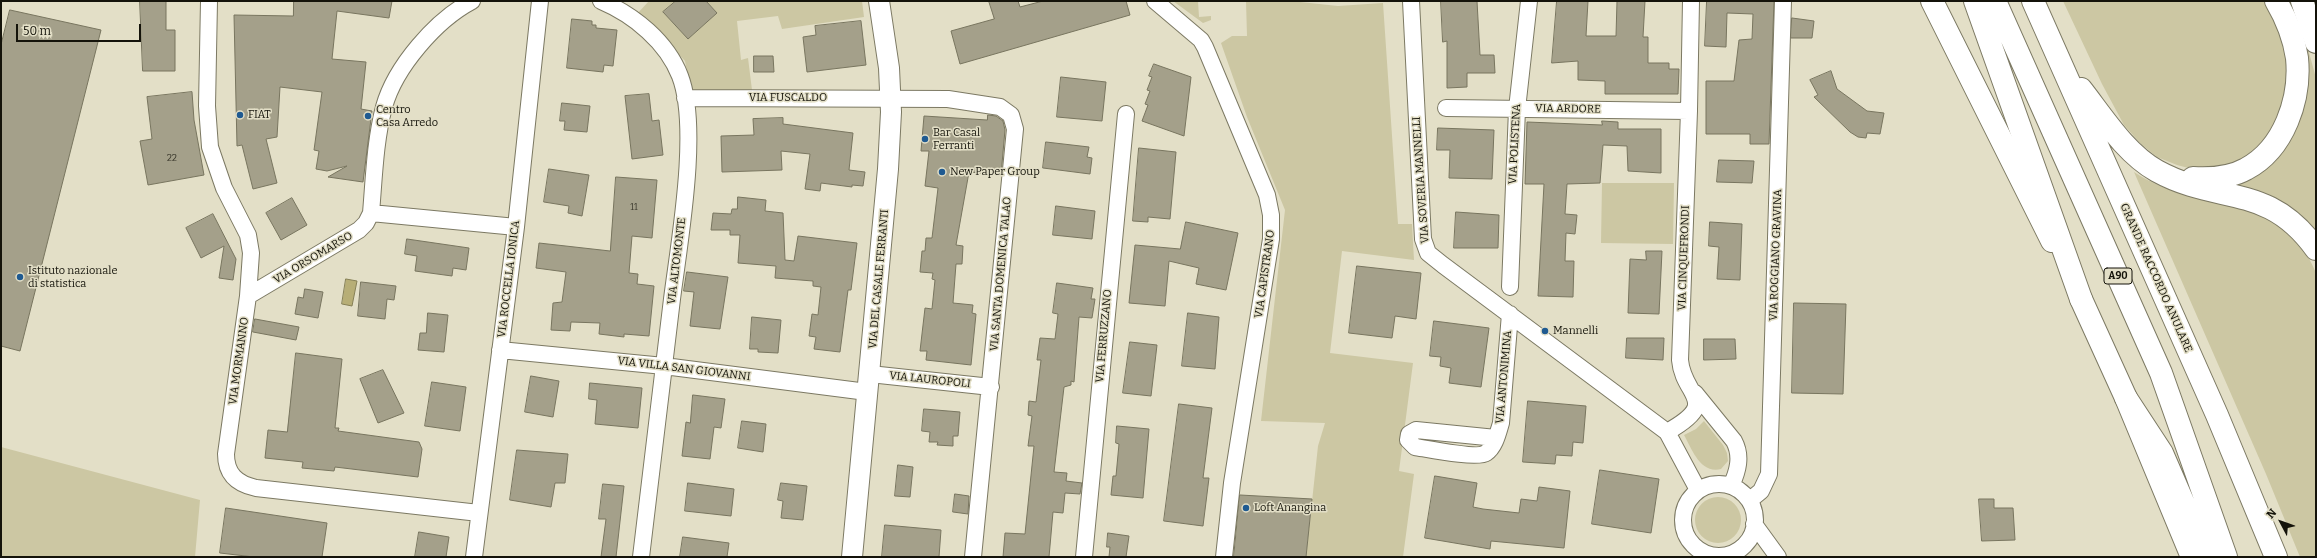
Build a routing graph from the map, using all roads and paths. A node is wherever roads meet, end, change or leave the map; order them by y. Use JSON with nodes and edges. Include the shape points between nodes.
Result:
{"nodes":[{"id":1,"x":209,"y":1,"type":"edge"},
{"id":2,"x":472,"y":1,"type":"edge"},
{"id":3,"x":540,"y":1,"type":"edge"},
{"id":4,"x":601,"y":1,"type":"edge"},
{"id":5,"x":879,"y":1,"type":"edge"},
{"id":6,"x":1155,"y":1,"type":"edge"},
{"id":7,"x":1411,"y":1,"type":"edge"},
{"id":8,"x":1529,"y":1,"type":"edge"},
{"id":9,"x":1691,"y":1,"type":"edge"},
{"id":10,"x":1783,"y":1,"type":"edge"},
{"id":11,"x":1932,"y":1,"type":"edge"},
{"id":12,"x":1975,"y":1,"type":"edge"},
{"id":13,"x":1995,"y":1,"type":"edge"},
{"id":14,"x":2033,"y":1,"type":"edge"},
{"id":15,"x":2276,"y":1,"type":"edge"},
{"id":16,"x":2302,"y":1,"type":"edge"},
{"id":17,"x":2316,"y":42,"type":"edge"},
{"id":18,"x":2062,"y":65,"type":"junction"},
{"id":19,"x":685,"y":98,"type":"junction"},
{"id":20,"x":890,"y":98,"type":"junction"},
{"id":21,"x":1446,"y":108,"type":"dead end"},
{"id":22,"x":1517,"y":109,"type":"junction"},
{"id":23,"x":1689,"y":111,"type":"junction"},
{"id":24,"x":1126,"y":114,"type":"dead end"},
{"id":25,"x":2174,"y":178,"type":"junction"},
{"id":26,"x":371,"y":213,"type":"junction"},
{"id":27,"x":516,"y":227,"type":"junction"},
{"id":28,"x":2316,"y":249,"type":"edge"},
{"id":29,"x":1510,"y":287,"type":"dead end"},
{"id":30,"x":248,"y":296,"type":"junction"},
{"id":31,"x":2081,"y":299,"type":"junction"},
{"id":32,"x":1510,"y":314,"type":"junction"},
{"id":33,"x":500,"y":350,"type":"junction"},
{"id":34,"x":664,"y":366,"type":"junction"},
{"id":35,"x":869,"y":383,"type":"junction"},
{"id":36,"x":991,"y":387,"type":"junction"},
{"id":37,"x":1695,"y":393,"type":"junction"},
{"id":38,"x":2126,"y":398,"type":"junction"},
{"id":39,"x":1667,"y":432,"type":"junction"},
{"id":40,"x":1496,"y":438,"type":"dead end"},
{"id":41,"x":1731,"y":486,"type":"junction"},
{"id":42,"x":1693,"y":496,"type":"junction"},
{"id":43,"x":1750,"y":500,"type":"junction"},
{"id":44,"x":479,"y":513,"type":"junction"},
{"id":45,"x":1754,"y":524,"type":"junction"},
{"id":46,"x":1690,"y":550,"type":"edge"},
{"id":47,"x":1733,"y":556,"type":"edge"},
{"id":48,"x":474,"y":557,"type":"edge"},
{"id":49,"x":641,"y":557,"type":"edge"},
{"id":50,"x":852,"y":557,"type":"edge"},
{"id":51,"x":973,"y":557,"type":"edge"},
{"id":52,"x":1084,"y":557,"type":"edge"},
{"id":53,"x":1224,"y":557,"type":"edge"},
{"id":54,"x":1778,"y":557,"type":"edge"},
{"id":55,"x":2192,"y":557,"type":"edge"},
{"id":56,"x":2207,"y":557,"type":"edge"},
{"id":57,"x":2226,"y":557,"type":"edge"},
{"id":58,"x":2276,"y":557,"type":"edge"}],
"edges":[{"from":1,"to":30,"type":"street","name":"VIA MORMANNO","via":[[209,138],[212,157],[222,183],[248,235],[251,260]]},
{"from":2,"to":26,"type":"street","via":[[458,9],[430,33],[404,67],[387,96],[380,129]]},
{"from":3,"to":27,"type":"street","name":"VIA ROCCELLA IONICA"},
{"from":4,"to":19,"type":"street","name":"VIA ALTOMONTE","via":[[630,16],[666,50],[680,76]]},
{"from":5,"to":20,"type":"street","name":"VIA DEL CASALE FERRANTI","via":[[889,68]]},
{"from":6,"to":53,"type":"street","name":"VIA CAPISTRANO","via":[[1201,40],[1205,47],[1265,190],[1271,215],[1271,239],[1232,483]]},
{"from":7,"to":32,"type":"street","name":"VIA SOVERIA MANNELLI","via":[[1423,242],[1431,256]]},
{"from":8,"to":22,"type":"street","name":"VIA POLISTENA"},
{"from":9,"to":23,"type":"street","name":"VIA CINQUEFRONDI"},
{"from":10,"to":43,"type":"street","name":"VIA ROGGIANO GRAVINA","via":[[1769,474],[1761,491]]},
{"from":11,"to":31,"type":"main road"},
{"from":12,"to":31,"type":"main road"},
{"from":13,"to":57,"type":"main road","number":"A90","via":[[2160,372]]},
{"from":14,"to":18,"type":"main road","name":"GRANDE RACCORDO ANULARE"},
{"from":15,"to":25,"type":"main road","via":[[2291,36],[2297,64],[2294,101],[2280,135],[2266,154],[2245,170],[2218,178]]},
{"from":16,"to":17,"type":"main road"},
{"from":18,"to":25,"type":"main road","via":[[2134,153],[2157,171]]},
{"from":18,"to":58,"type":"main road","name":"GRANDE RACCORDO ANULARE","via":[[2220,422]]},
{"from":19,"to":20,"type":"street","name":"VIA FUSCALDO"},
{"from":19,"to":34,"type":"street","name":"VIA ALTOMONTE","via":[[685,181]]},
{"from":20,"to":35,"type":"street","name":"VIA DEL CASALE FERRANTI","via":[[887,199]]},
{"from":20,"to":36,"type":"street","name":"VIA SANTA DOMENICA TALAO","via":[[948,99],[984,104],[1004,108],[1013,119],[1015,129]]},
{"from":21,"to":22,"type":"street","name":"VIA ARDORE"},
{"from":22,"to":23,"type":"street","name":"VIA ARDORE"},
{"from":22,"to":29,"type":"street","name":"VIA POLISTENA"},
{"from":23,"to":37,"type":"street","name":"VIA CINQUEFRONDI","via":[[1680,360],[1682,370]]},
{"from":24,"to":52,"type":"street","name":"VIA FERRUZZANO"},
{"from":25,"to":28,"type":"main road","via":[[2271,207],[2299,228]]},
{"from":26,"to":27,"type":"street"},
{"from":26,"to":30,"type":"street","name":"VIA ORSOMARSO","via":[[359,230]]},
{"from":27,"to":33,"type":"street","name":"VIA ROCCELLA IONICA"},
{"from":30,"to":44,"type":"street","name":"VIA MORMANNO","via":[[226,454],[229,471],[237,481],[256,488]]},
{"from":31,"to":38,"type":"main road"},
{"from":32,"to":39,"type":"street","name":"VIA SOVERIA MANNELLI"},
{"from":32,"to":40,"type":"street","name":"VIA ANTONIMINA","via":[[1501,423]]},
{"from":33,"to":34,"type":"street","name":"VIA VILLA SAN GIOVANNI"},
{"from":33,"to":44,"type":"street","name":"VIA ROCCELLA IONICA"},
{"from":34,"to":35,"type":"street","name":"VIA VILLA SAN GIOVANNI"},
{"from":34,"to":49,"type":"street","name":"VIA ALTOMONTE"},
{"from":35,"to":36,"type":"street","name":"VIA LAUROPOLI"},
{"from":35,"to":50,"type":"street","name":"VIA DEL CASALE FERRANTI"},
{"from":36,"to":51,"type":"street","name":"VIA SANTA DOMENICA TALAO"},
{"from":37,"to":39,"type":"street","via":[[1696,401],[1690,417]]},
{"from":37,"to":41,"type":"street","name":"VIA CINQUEFRONDI","via":[[1734,441],[1738,450],[1739,462]]},
{"from":38,"to":55,"type":"main road"},
{"from":38,"to":56,"type":"main road","via":[[2162,453]]},
{"from":39,"to":42,"type":"street"},
{"from":41,"to":42,"type":"street","via":[[1712,485]]},
{"from":41,"to":43,"type":"street"},
{"from":42,"to":46,"type":"street","via":[[1685,508],[1684,524]]},
{"from":43,"to":45,"type":"street","via":[[1755,513]]},
{"from":44,"to":48,"type":"street","name":"VIA ROCCELLA IONICA"},
{"from":45,"to":47,"type":"street","via":[[1746,544]]},
{"from":45,"to":54,"type":"street"},
{"from":46,"to":47,"type":"street"}]}
